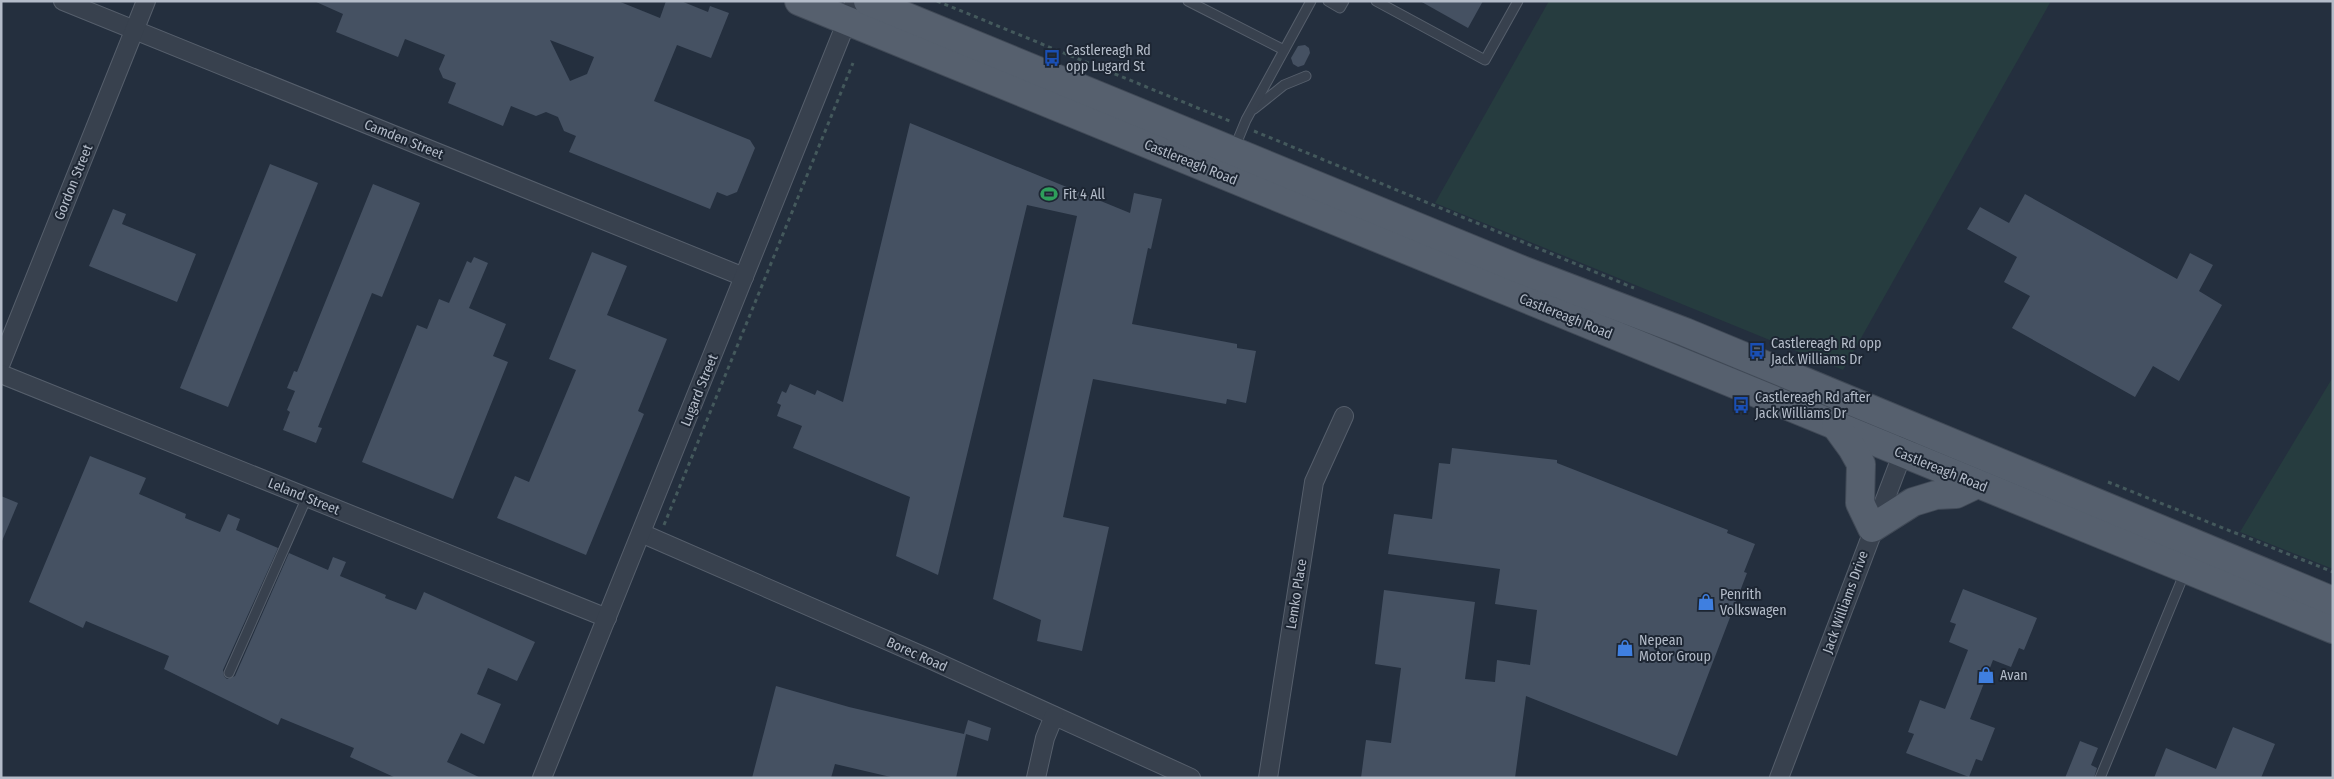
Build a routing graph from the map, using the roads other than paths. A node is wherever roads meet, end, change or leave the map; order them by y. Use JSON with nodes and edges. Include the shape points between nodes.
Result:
{"nodes":[{"id":1,"x":63,"y":1,"type":"edge"},
{"id":2,"x":146,"y":1,"type":"edge"},
{"id":3,"x":799,"y":1,"type":"edge"},
{"id":4,"x":868,"y":1,"type":"edge"},
{"id":5,"x":1188,"y":1,"type":"edge"},
{"id":6,"x":1311,"y":1,"type":"edge"},
{"id":7,"x":1328,"y":1,"type":"edge"},
{"id":8,"x":1344,"y":1,"type":"edge"},
{"id":9,"x":1376,"y":1,"type":"edge"},
{"id":10,"x":1518,"y":1,"type":"edge"},
{"id":11,"x":851,"y":11,"type":"edge"},
{"id":12,"x":134,"y":30,"type":"junction"},
{"id":13,"x":1284,"y":50,"type":"junction"},
{"id":14,"x":1306,"y":76,"type":"dead end"},
{"id":15,"x":1250,"y":112,"type":"junction"},
{"id":16,"x":1233,"y":152,"type":"junction"},
{"id":17,"x":744,"y":277,"type":"junction"},
{"id":18,"x":1,"y":363,"type":"edge"},
{"id":19,"x":1,"y":374,"type":"edge"},
{"id":20,"x":1344,"y":416,"type":"dead end"},
{"id":21,"x":1836,"y":426,"type":"junction"},
{"id":22,"x":1913,"y":426,"type":"junction"},
{"id":23,"x":1902,"y":453,"type":"junction"},
{"id":24,"x":1977,"y":484,"type":"junction"},
{"id":25,"x":307,"y":497,"type":"junction"},
{"id":26,"x":1872,"y":528,"type":"junction"},
{"id":27,"x":641,"y":533,"type":"junction"},
{"id":28,"x":2186,"y":570,"type":"junction"},
{"id":29,"x":2333,"y":601,"type":"edge"},
{"id":30,"x":607,"y":618,"type":"junction"},
{"id":31,"x":2333,"y":629,"type":"edge"},
{"id":32,"x":229,"y":673,"type":"dead end"},
{"id":33,"x":1054,"y":716,"type":"junction"},
{"id":34,"x":542,"y":778,"type":"edge"},
{"id":35,"x":1036,"y":778,"type":"edge"},
{"id":36,"x":1191,"y":778,"type":"edge"},
{"id":37,"x":1268,"y":778,"type":"edge"},
{"id":38,"x":1779,"y":778,"type":"edge"},
{"id":39,"x":2100,"y":778,"type":"edge"}],
"edges":[{"from":1,"to":12,"type":"street","name":"Camden Street"},
{"from":2,"to":12,"type":"street","name":"Gordon Street"},
{"from":3,"to":11,"type":"main road","name":"Castlereagh Road"},
{"from":4,"to":16,"type":"main road","name":"Castlereagh Road"},
{"from":5,"to":13,"type":"lane"},
{"from":6,"to":13,"type":"lane"},
{"from":7,"to":8,"type":"lane","via":[[1340,8]]},
{"from":9,"to":10,"type":"lane","via":[[1485,60]]},
{"from":11,"to":17,"type":"street","name":"Lugard Street"},
{"from":11,"to":21,"type":"main road","name":"Castlereagh Road"},
{"from":12,"to":17,"type":"street","name":"Camden Street"},
{"from":12,"to":18,"type":"street","name":"Gordon Street"},
{"from":13,"to":15,"type":"lane"},
{"from":14,"to":15,"type":"lane","via":[[1284,85]]},
{"from":15,"to":16,"type":"lane"},
{"from":16,"to":22,"type":"main road","name":"Castlereagh Road"},
{"from":17,"to":27,"type":"street","name":"Lugard Street"},
{"from":19,"to":25,"type":"street","name":"Leland Street"},
{"from":20,"to":37,"type":"street","name":"Lemko Place","via":[[1314,482]]},
{"from":21,"to":23,"type":"main road","name":"Castlereagh Road"},
{"from":21,"to":26,"type":"main road","via":[[1860,464],[1860,503]]},
{"from":22,"to":23,"type":"street","name":"Jack Williams Drive"},
{"from":22,"to":29,"type":"main road","name":"Castlereagh Road"},
{"from":23,"to":24,"type":"main road","name":"Castlereagh Road"},
{"from":23,"to":26,"type":"street","name":"Jack Williams Drive"},
{"from":24,"to":26,"type":"main road","via":[[1956,494],[1936,495],[1913,502]]},
{"from":24,"to":28,"type":"main road","name":"Castlereagh Road"},
{"from":25,"to":30,"type":"street","name":"Leland Street"},
{"from":25,"to":32,"type":"lane"},
{"from":26,"to":38,"type":"street","name":"Jack Williams Drive"},
{"from":27,"to":30,"type":"street","name":"Lugard Street"},
{"from":27,"to":33,"type":"street","name":"Borec Road"},
{"from":28,"to":31,"type":"main road","name":"Castlereagh Road"},
{"from":28,"to":39,"type":"lane"},
{"from":30,"to":34,"type":"street","name":"Lugard Street"},
{"from":33,"to":35,"type":"street","via":[[1045,738]]},
{"from":33,"to":36,"type":"street","name":"Borec Road"}]}
